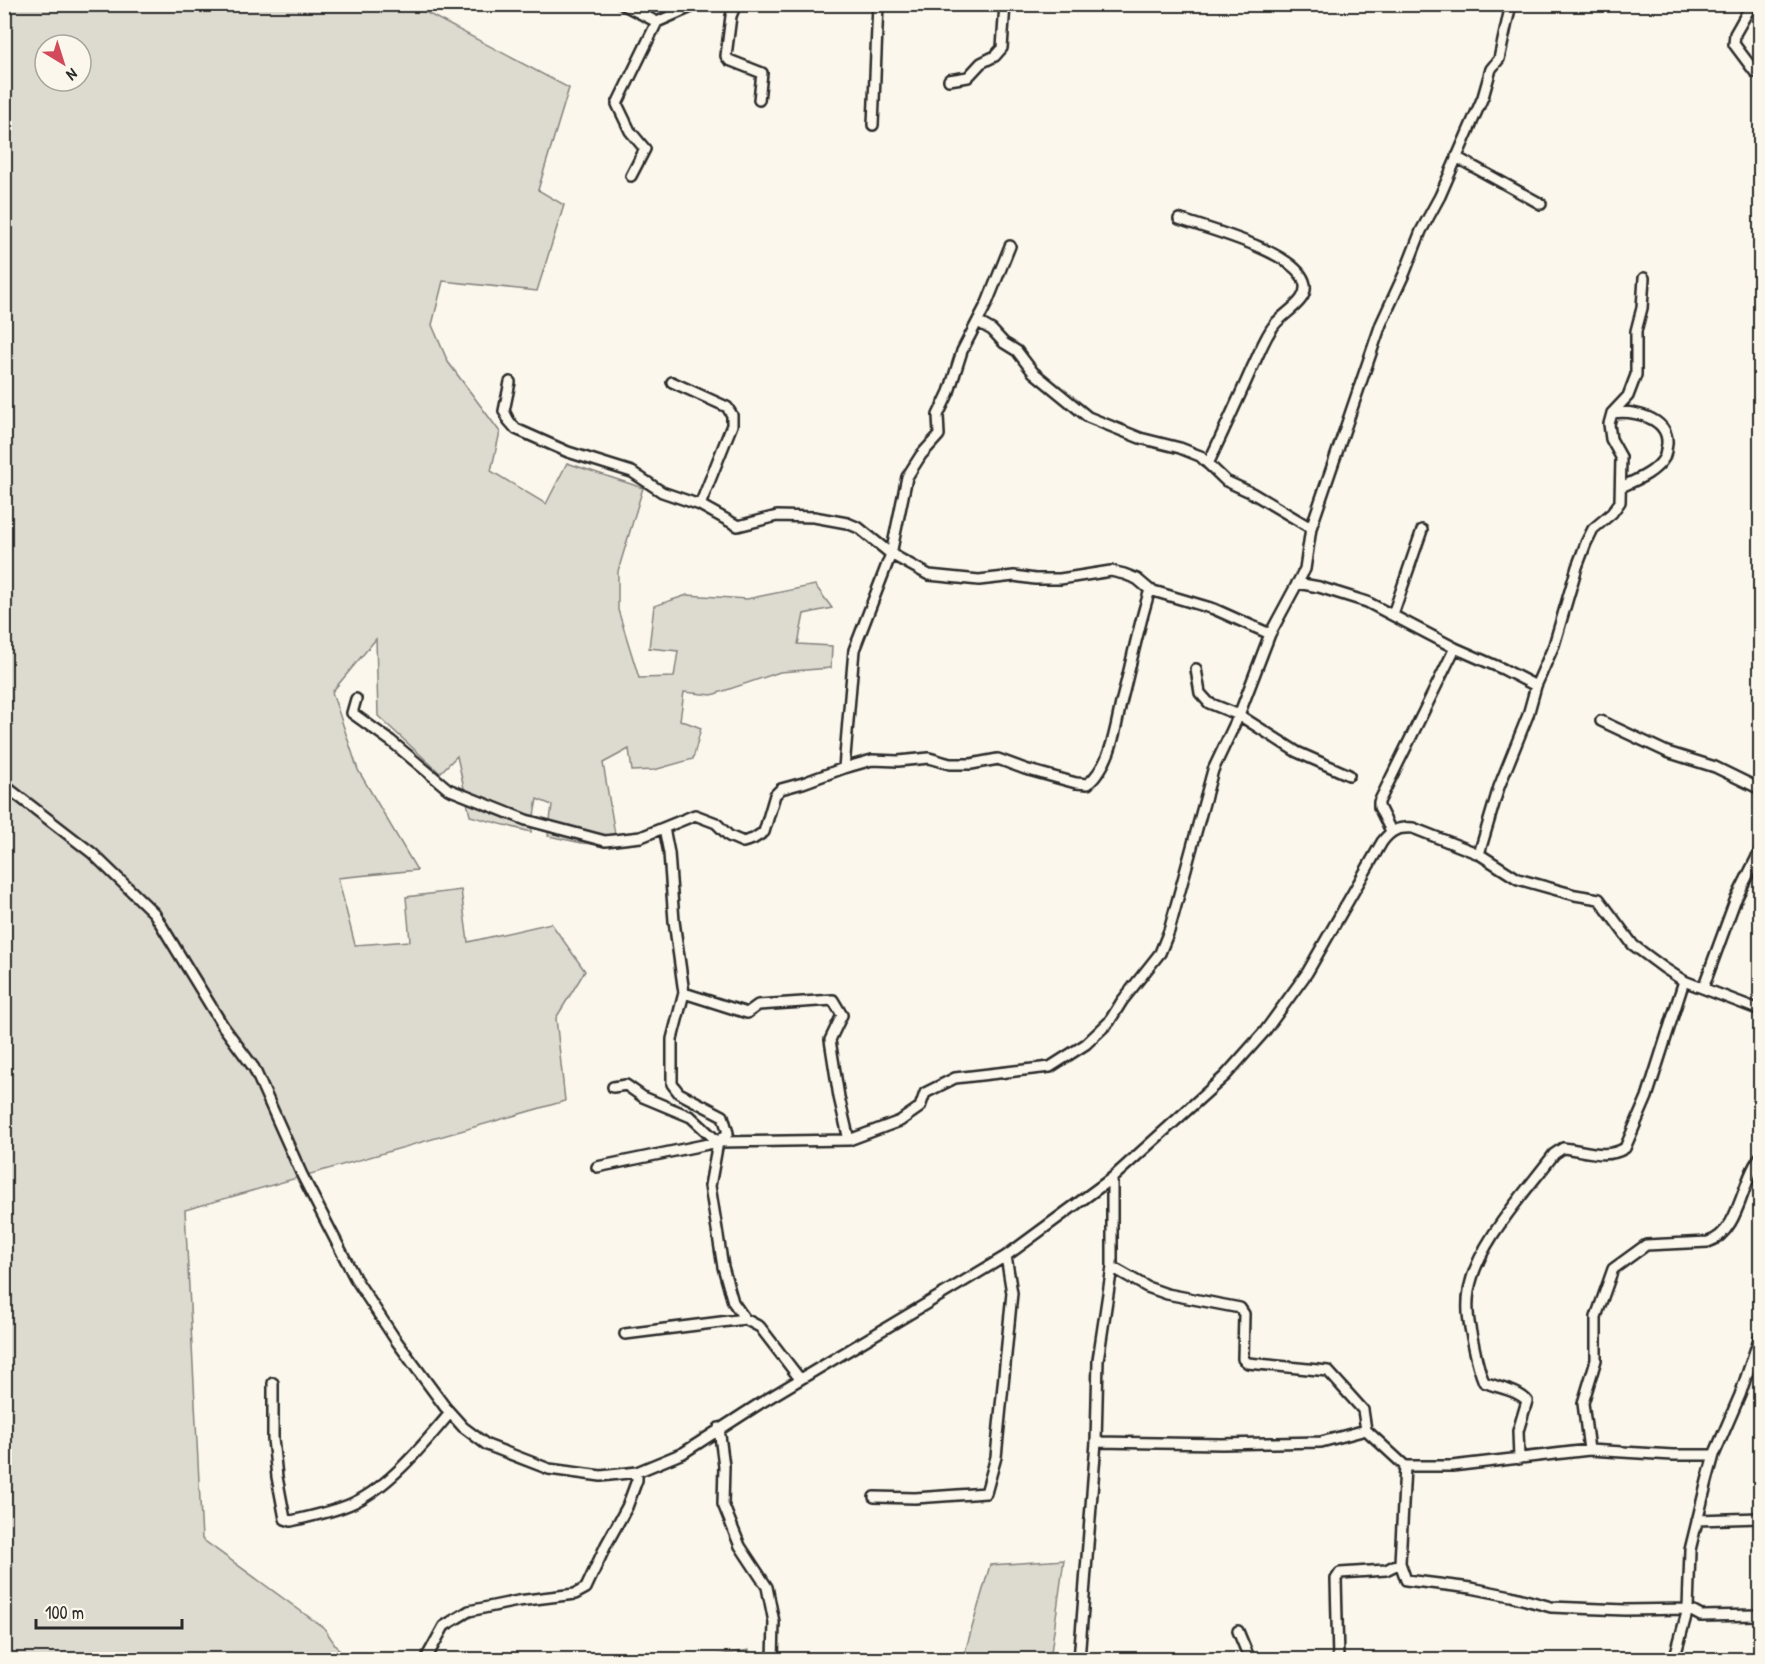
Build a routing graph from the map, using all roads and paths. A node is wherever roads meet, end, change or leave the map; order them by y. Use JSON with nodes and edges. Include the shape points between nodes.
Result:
{"nodes":[{"id":1,"x":622,"y":4,"type":"edge"},
{"id":2,"x":698,"y":4,"type":"edge"},
{"id":3,"x":736,"y":4,"type":"edge"},
{"id":4,"x":878,"y":4,"type":"edge"},
{"id":5,"x":1005,"y":4,"type":"edge"},
{"id":6,"x":1511,"y":4,"type":"edge"},
{"id":7,"x":1752,"y":4,"type":"edge"},
{"id":8,"x":657,"y":22,"type":"junction"},
{"id":9,"x":1755,"y":72,"type":"dead end"},
{"id":10,"x":949,"y":80,"type":"dead end"},
{"id":11,"x":759,"y":100,"type":"dead end"},
{"id":12,"x":873,"y":125,"type":"dead end"},
{"id":13,"x":1456,"y":157,"type":"junction"},
{"id":14,"x":631,"y":176,"type":"dead end"},
{"id":15,"x":1541,"y":204,"type":"dead end"},
{"id":16,"x":1179,"y":219,"type":"dead end"},
{"id":17,"x":1010,"y":246,"type":"dead end"},
{"id":18,"x":1644,"y":278,"type":"dead end"},
{"id":19,"x":978,"y":322,"type":"junction"},
{"id":20,"x":510,"y":382,"type":"dead end"},
{"id":21,"x":672,"y":382,"type":"dead end"},
{"id":22,"x":1612,"y":413,"type":"junction"},
{"id":23,"x":1208,"y":464,"type":"junction"},
{"id":24,"x":1621,"y":487,"type":"junction"},
{"id":25,"x":700,"y":505,"type":"junction"},
{"id":26,"x":1311,"y":528,"type":"junction"},
{"id":27,"x":1422,"y":530,"type":"dead end"},
{"id":28,"x":891,"y":554,"type":"junction"},
{"id":29,"x":1297,"y":584,"type":"junction"},
{"id":30,"x":1150,"y":590,"type":"junction"},
{"id":31,"x":1393,"y":614,"type":"junction"},
{"id":32,"x":1270,"y":634,"type":"junction"},
{"id":33,"x":1455,"y":648,"type":"junction"},
{"id":34,"x":1196,"y":669,"type":"dead end"},
{"id":35,"x":1536,"y":686,"type":"junction"},
{"id":36,"x":356,"y":699,"type":"dead end"},
{"id":37,"x":1239,"y":715,"type":"junction"},
{"id":38,"x":1601,"y":721,"type":"dead end"},
{"id":39,"x":844,"y":768,"type":"junction"},
{"id":40,"x":1349,"y":775,"type":"dead end"},
{"id":41,"x":4,"y":785,"type":"edge"},
{"id":42,"x":1761,"y":789,"type":"edge"},
{"id":43,"x":664,"y":828,"type":"junction"},
{"id":44,"x":1391,"y":831,"type":"junction"},
{"id":45,"x":1761,"y":851,"type":"edge"},
{"id":46,"x":1479,"y":855,"type":"junction"},
{"id":47,"x":1684,"y":981,"type":"junction"},
{"id":48,"x":1703,"y":988,"type":"junction"},
{"id":49,"x":684,"y":993,"type":"junction"},
{"id":50,"x":1761,"y":1010,"type":"edge"},
{"id":51,"x":613,"y":1087,"type":"dead end"},
{"id":52,"x":849,"y":1140,"type":"junction"},
{"id":53,"x":718,"y":1142,"type":"junction"},
{"id":54,"x":1761,"y":1157,"type":"edge"},
{"id":55,"x":597,"y":1167,"type":"dead end"},
{"id":56,"x":1112,"y":1178,"type":"junction"},
{"id":57,"x":1006,"y":1256,"type":"junction"},
{"id":58,"x":1112,"y":1267,"type":"junction"},
{"id":59,"x":745,"y":1319,"type":"junction"},
{"id":60,"x":625,"y":1334,"type":"dead end"},
{"id":61,"x":1760,"y":1338,"type":"edge"},
{"id":62,"x":800,"y":1380,"type":"junction"},
{"id":63,"x":273,"y":1383,"type":"dead end"},
{"id":64,"x":450,"y":1413,"type":"junction"},
{"id":65,"x":719,"y":1428,"type":"junction"},
{"id":66,"x":1366,"y":1430,"type":"junction"},
{"id":67,"x":1096,"y":1442,"type":"junction"},
{"id":68,"x":1588,"y":1450,"type":"junction"},
{"id":69,"x":1714,"y":1455,"type":"junction"},
{"id":70,"x":1519,"y":1459,"type":"junction"},
{"id":71,"x":1405,"y":1466,"type":"junction"},
{"id":72,"x":637,"y":1473,"type":"junction"},
{"id":73,"x":874,"y":1497,"type":"dead end"},
{"id":74,"x":1761,"y":1518,"type":"edge"},
{"id":75,"x":1697,"y":1520,"type":"junction"},
{"id":76,"x":1400,"y":1563,"type":"junction"},
{"id":77,"x":1688,"y":1609,"type":"junction"},
{"id":78,"x":1761,"y":1615,"type":"edge"},
{"id":79,"x":1238,"y":1631,"type":"dead end"},
{"id":80,"x":428,"y":1655,"type":"dead end"},
{"id":81,"x":773,"y":1659,"type":"edge"},
{"id":82,"x":1079,"y":1659,"type":"edge"},
{"id":83,"x":1250,"y":1659,"type":"edge"},
{"id":84,"x":1338,"y":1659,"type":"edge"},
{"id":85,"x":1674,"y":1659,"type":"edge"}],
"edges":[{"from":1,"to":8,"type":"street"},
{"from":2,"to":8,"type":"street"},
{"from":3,"to":11,"type":"street","via":[[726,56],[762,73]]},
{"from":4,"to":12,"type":"street"},
{"from":5,"to":10,"type":"street","via":[[1002,48],[968,77]]},
{"from":6,"to":13,"type":"street","via":[[1499,59],[1491,69]]},
{"from":7,"to":9,"type":"street","via":[[1734,34],[1734,44]]},
{"from":8,"to":14,"type":"street","via":[[617,104],[630,131],[645,149]]},
{"from":13,"to":15,"type":"street"},
{"from":13,"to":26,"type":"street","via":[[1381,324]]},
{"from":16,"to":23,"type":"street","via":[[1254,244],[1287,261],[1303,279],[1305,290],[1298,303],[1275,324]]},
{"from":17,"to":19,"type":"street"},
{"from":18,"to":22,"type":"street","via":[[1636,331],[1636,375],[1628,396]]},
{"from":19,"to":23,"type":"street","via":[[1017,351],[1033,372],[1088,417],[1140,438],[1180,448]]},
{"from":19,"to":28,"type":"street","via":[[962,351],[938,415],[939,435],[907,477]]},
{"from":20,"to":25,"type":"street","via":[[504,411],[516,429],[567,452],[632,472],[662,492]]},
{"from":21,"to":25,"type":"street","via":[[727,407],[732,415],[732,425]]},
{"from":22,"to":24,"type":"street","via":[[1609,424],[1611,439],[1621,457]]},
{"from":22,"to":24,"type":"street","via":[[1622,411],[1650,417],[1667,438],[1665,457],[1657,466]]},
{"from":23,"to":26,"type":"street","via":[[1226,482]]},
{"from":24,"to":35,"type":"street","via":[[1620,502],[1593,529],[1586,543],[1554,645]]},
{"from":25,"to":28,"type":"street","via":[[738,526],[777,516],[847,523],[860,528]]},
{"from":26,"to":29,"type":"street","via":[[1305,569]]},
{"from":27,"to":31,"type":"street"},
{"from":28,"to":30,"type":"street","via":[[929,575],[979,580],[1014,576],[1060,579],[1111,571],[1137,579]]},
{"from":28,"to":39,"type":"street","via":[[854,650]]},
{"from":29,"to":31,"type":"street","via":[[1367,602]]},
{"from":29,"to":32,"type":"street"},
{"from":30,"to":32,"type":"street","via":[[1214,609]]},
{"from":30,"to":39,"type":"street","via":[[1113,737],[1102,767],[1088,784],[998,759],[971,764],[929,758],[872,760]]},
{"from":31,"to":33,"type":"street"},
{"from":32,"to":37,"type":"street"},
{"from":33,"to":35,"type":"street"},
{"from":33,"to":44,"type":"street","via":[[1379,802]]},
{"from":34,"to":37,"type":"street","via":[[1203,698]]},
{"from":35,"to":46,"type":"street"},
{"from":36,"to":43,"type":"street","via":[[352,713],[448,789],[526,820],[606,841],[641,837]]},
{"from":37,"to":40,"type":"street","via":[[1297,752]]},
{"from":37,"to":52,"type":"street","via":[[1213,770],[1160,952],[1108,1022],[1086,1044],[1050,1067],[955,1078],[925,1093],[920,1107],[900,1121]]},
{"from":38,"to":42,"type":"street"},
{"from":39,"to":43,"type":"street","via":[[781,789],[775,795],[764,832],[753,839],[743,842],[729,836],[716,823],[695,815]]},
{"from":41,"to":64,"type":"street","via":[[92,853],[154,914],[223,1026],[254,1068],[302,1175],[355,1278],[394,1339]]},
{"from":43,"to":49,"type":"street"},
{"from":44,"to":46,"type":"street","via":[[1413,828]]},
{"from":44,"to":56,"type":"street","via":[[1307,973],[1265,1031],[1225,1076]]},
{"from":45,"to":48,"type":"street","via":[[1735,901]]},
{"from":46,"to":47,"type":"street","via":[[1518,879],[1599,899],[1633,945]]},
{"from":47,"to":48,"type":"street"},
{"from":47,"to":70,"type":"street","via":[[1647,1097],[1625,1148],[1610,1154],[1563,1148],[1554,1154],[1498,1226],[1479,1259],[1469,1290],[1468,1316],[1484,1382],[1521,1394],[1527,1401],[1518,1431]]},
{"from":48,"to":50,"type":"street"},
{"from":49,"to":52,"type":"street","via":[[747,1013],[758,1005],[833,1000],[842,1015],[830,1040]]},
{"from":49,"to":53,"type":"street","via":[[672,1040],[672,1084],[679,1093],[723,1116],[728,1133]]},
{"from":51,"to":53,"type":"street","via":[[626,1085],[650,1101],[691,1117]]},
{"from":52,"to":53,"type":"street"},
{"from":53,"to":55,"type":"street"},
{"from":53,"to":59,"type":"street","via":[[710,1186],[723,1267],[733,1302]]},
{"from":54,"to":68,"type":"street","via":[[1736,1210],[1717,1239],[1646,1245],[1613,1269],[1596,1317],[1596,1360],[1583,1403]]},
{"from":56,"to":57,"type":"street"},
{"from":56,"to":58,"type":"street"},
{"from":57,"to":62,"type":"street"},
{"from":57,"to":73,"type":"street","via":[[1012,1293],[996,1457],[986,1493]]},
{"from":58,"to":66,"type":"street","via":[[1167,1294],[1240,1308],[1244,1314],[1243,1359],[1248,1363],[1328,1371],[1363,1410]]},
{"from":58,"to":67,"type":"street","via":[[1098,1360]]},
{"from":59,"to":60,"type":"street"},
{"from":59,"to":62,"type":"street","via":[[760,1327]]},
{"from":61,"to":69,"type":"street"},
{"from":62,"to":65,"type":"street"},
{"from":63,"to":64,"type":"street","via":[[273,1439],[285,1520],[353,1503],[414,1456]]},
{"from":64,"to":72,"type":"street","via":[[487,1445],[549,1469],[602,1476]]},
{"from":65,"to":72,"type":"street","via":[[683,1453]]},
{"from":65,"to":81,"type":"street","via":[[723,1504],[740,1546],[767,1587],[774,1622]]},
{"from":66,"to":67,"type":"street","via":[[1321,1442]]},
{"from":66,"to":71,"type":"street"},
{"from":67,"to":82,"type":"street"},
{"from":68,"to":69,"type":"street"},
{"from":68,"to":70,"type":"street"},
{"from":69,"to":75,"type":"street"},
{"from":70,"to":71,"type":"street"},
{"from":71,"to":76,"type":"street"},
{"from":72,"to":80,"type":"street","via":[[627,1507],[586,1588],[575,1594],[468,1611],[444,1626]]},
{"from":74,"to":75,"type":"street"},
{"from":75,"to":77,"type":"street","via":[[1690,1550]]},
{"from":76,"to":77,"type":"street","via":[[1406,1580],[1412,1582],[1471,1588],[1551,1607]]},
{"from":76,"to":84,"type":"street","via":[[1386,1570],[1340,1573],[1336,1579]]},
{"from":77,"to":78,"type":"street","via":[[1701,1616]]},
{"from":77,"to":85,"type":"street"},
{"from":79,"to":83,"type":"street"}]}
